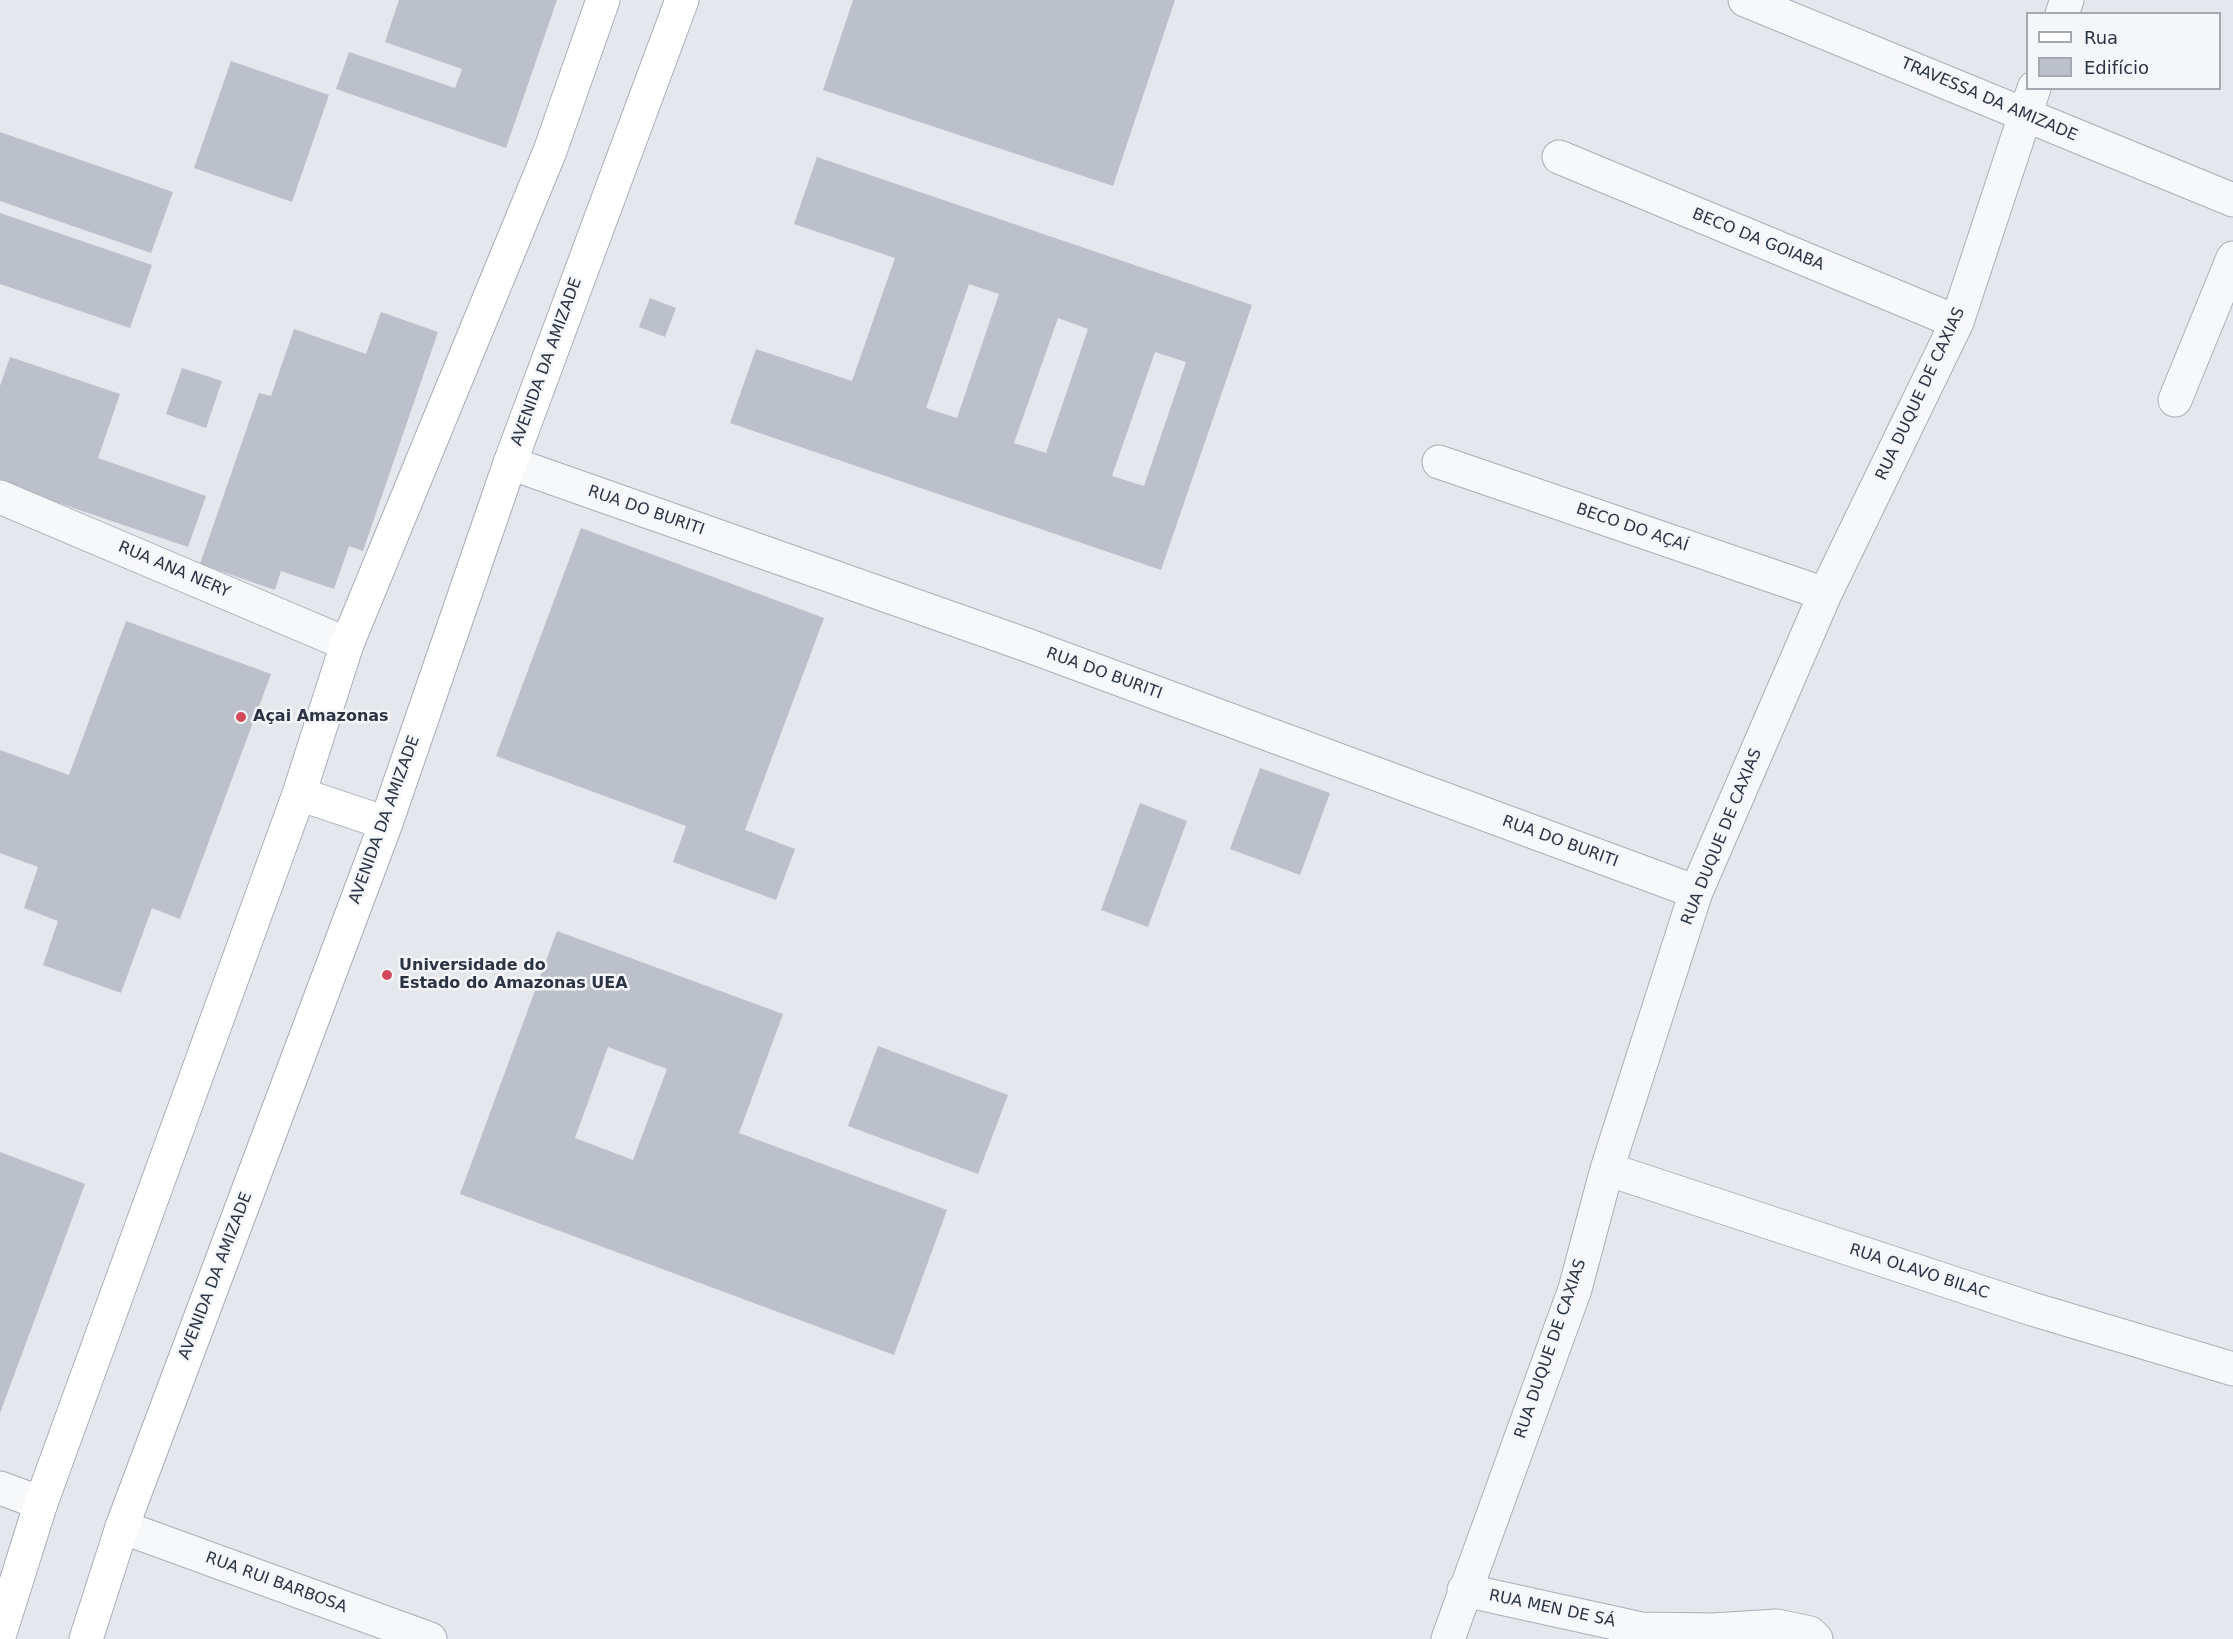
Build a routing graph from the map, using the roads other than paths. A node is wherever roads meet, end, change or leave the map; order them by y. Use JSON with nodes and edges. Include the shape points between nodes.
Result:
{"nodes":[{"id":1,"x":603,"y":0,"type":"edge"},
{"id":2,"x":682,"y":0,"type":"edge"},
{"id":3,"x":1745,"y":0,"type":"edge"},
{"id":4,"x":2029,"y":102,"type":"edge"},
{"id":5,"x":1559,"y":157,"type":"dead end"},
{"id":6,"x":2233,"y":201,"type":"edge"},
{"id":7,"x":2233,"y":258,"type":"edge"},
{"id":8,"x":1957,"y":322,"type":"junction"},
{"id":9,"x":2175,"y":400,"type":"dead end"},
{"id":10,"x":510,"y":462,"type":"junction"},
{"id":11,"x":1439,"y":462,"type":"dead end"},
{"id":12,"x":0,"y":497,"type":"edge"},
{"id":13,"x":1825,"y":594,"type":"junction"},
{"id":14,"x":347,"y":644,"type":"junction"},
{"id":15,"x":299,"y":794,"type":"junction"},
{"id":16,"x":386,"y":823,"type":"junction"},
{"id":17,"x":1696,"y":892,"type":"junction"},
{"id":18,"x":1607,"y":1169,"type":"junction"},
{"id":19,"x":2233,"y":1368,"type":"edge"},
{"id":20,"x":0,"y":1488,"type":"edge"},
{"id":21,"x":41,"y":1503,"type":"junction"},
{"id":22,"x":122,"y":1527,"type":"junction"},
{"id":23,"x":1464,"y":1590,"type":"junction"},
{"id":24,"x":0,"y":1633,"type":"edge"},
{"id":25,"x":86,"y":1639,"type":"edge"},
{"id":26,"x":430,"y":1639,"type":"edge"},
{"id":27,"x":1448,"y":1639,"type":"edge"},
{"id":28,"x":1816,"y":1639,"type":"edge"}],
"edges":[{"from":1,"to":14,"type":"main road","via":[[550,152]]},
{"from":2,"to":10,"type":"main road","name":"AVENIDA DA AMIZADE"},
{"from":3,"to":4,"type":"street","name":"TRAVESSA DA AMIZADE"},
{"from":4,"to":6,"type":"street","name":"TRAVESSA DA AMIZADE"},
{"from":4,"to":8,"type":"street","name":"RUA DUQUE DE CAXIAS"},
{"from":5,"to":8,"type":"street","name":"BECO DA GOIABA"},
{"from":7,"to":9,"type":"street"},
{"from":8,"to":13,"type":"street","name":"RUA DUQUE DE CAXIAS"},
{"from":10,"to":16,"type":"main road","name":"AVENIDA DA AMIZADE"},
{"from":10,"to":17,"type":"street","name":"RUA DO BURITI","via":[[1024,644]]},
{"from":11,"to":13,"type":"street","name":"BECO DO AÇAÍ"},
{"from":12,"to":14,"type":"street","name":"RUA ANA NERY"},
{"from":13,"to":17,"type":"street","name":"RUA DUQUE DE CAXIAS"},
{"from":14,"to":15,"type":"main road"},
{"from":15,"to":16,"type":"main road"},
{"from":15,"to":21,"type":"main road"},
{"from":16,"to":22,"type":"main road","name":"AVENIDA DA AMIZADE"},
{"from":17,"to":18,"type":"street","name":"RUA DUQUE DE CAXIAS"},
{"from":18,"to":19,"type":"street","name":"RUA OLAVO BILAC","via":[[2032,1309]]},
{"from":18,"to":23,"type":"street","name":"RUA DUQUE DE CAXIAS","via":[[1575,1289]]},
{"from":20,"to":21,"type":"street"},
{"from":21,"to":24,"type":"main road"},
{"from":22,"to":25,"type":"main road","name":"AVENIDA DA AMIZADE"},
{"from":22,"to":26,"type":"street","name":"RUA RUI BARBOSA"},
{"from":23,"to":27,"type":"street","name":"RUA DUQUE DE CAXIAS"},
{"from":23,"to":28,"type":"street","name":"RUA MEN DE SÁ","via":[[1642,1629],[1777,1626],[1810,1633]]}]}
